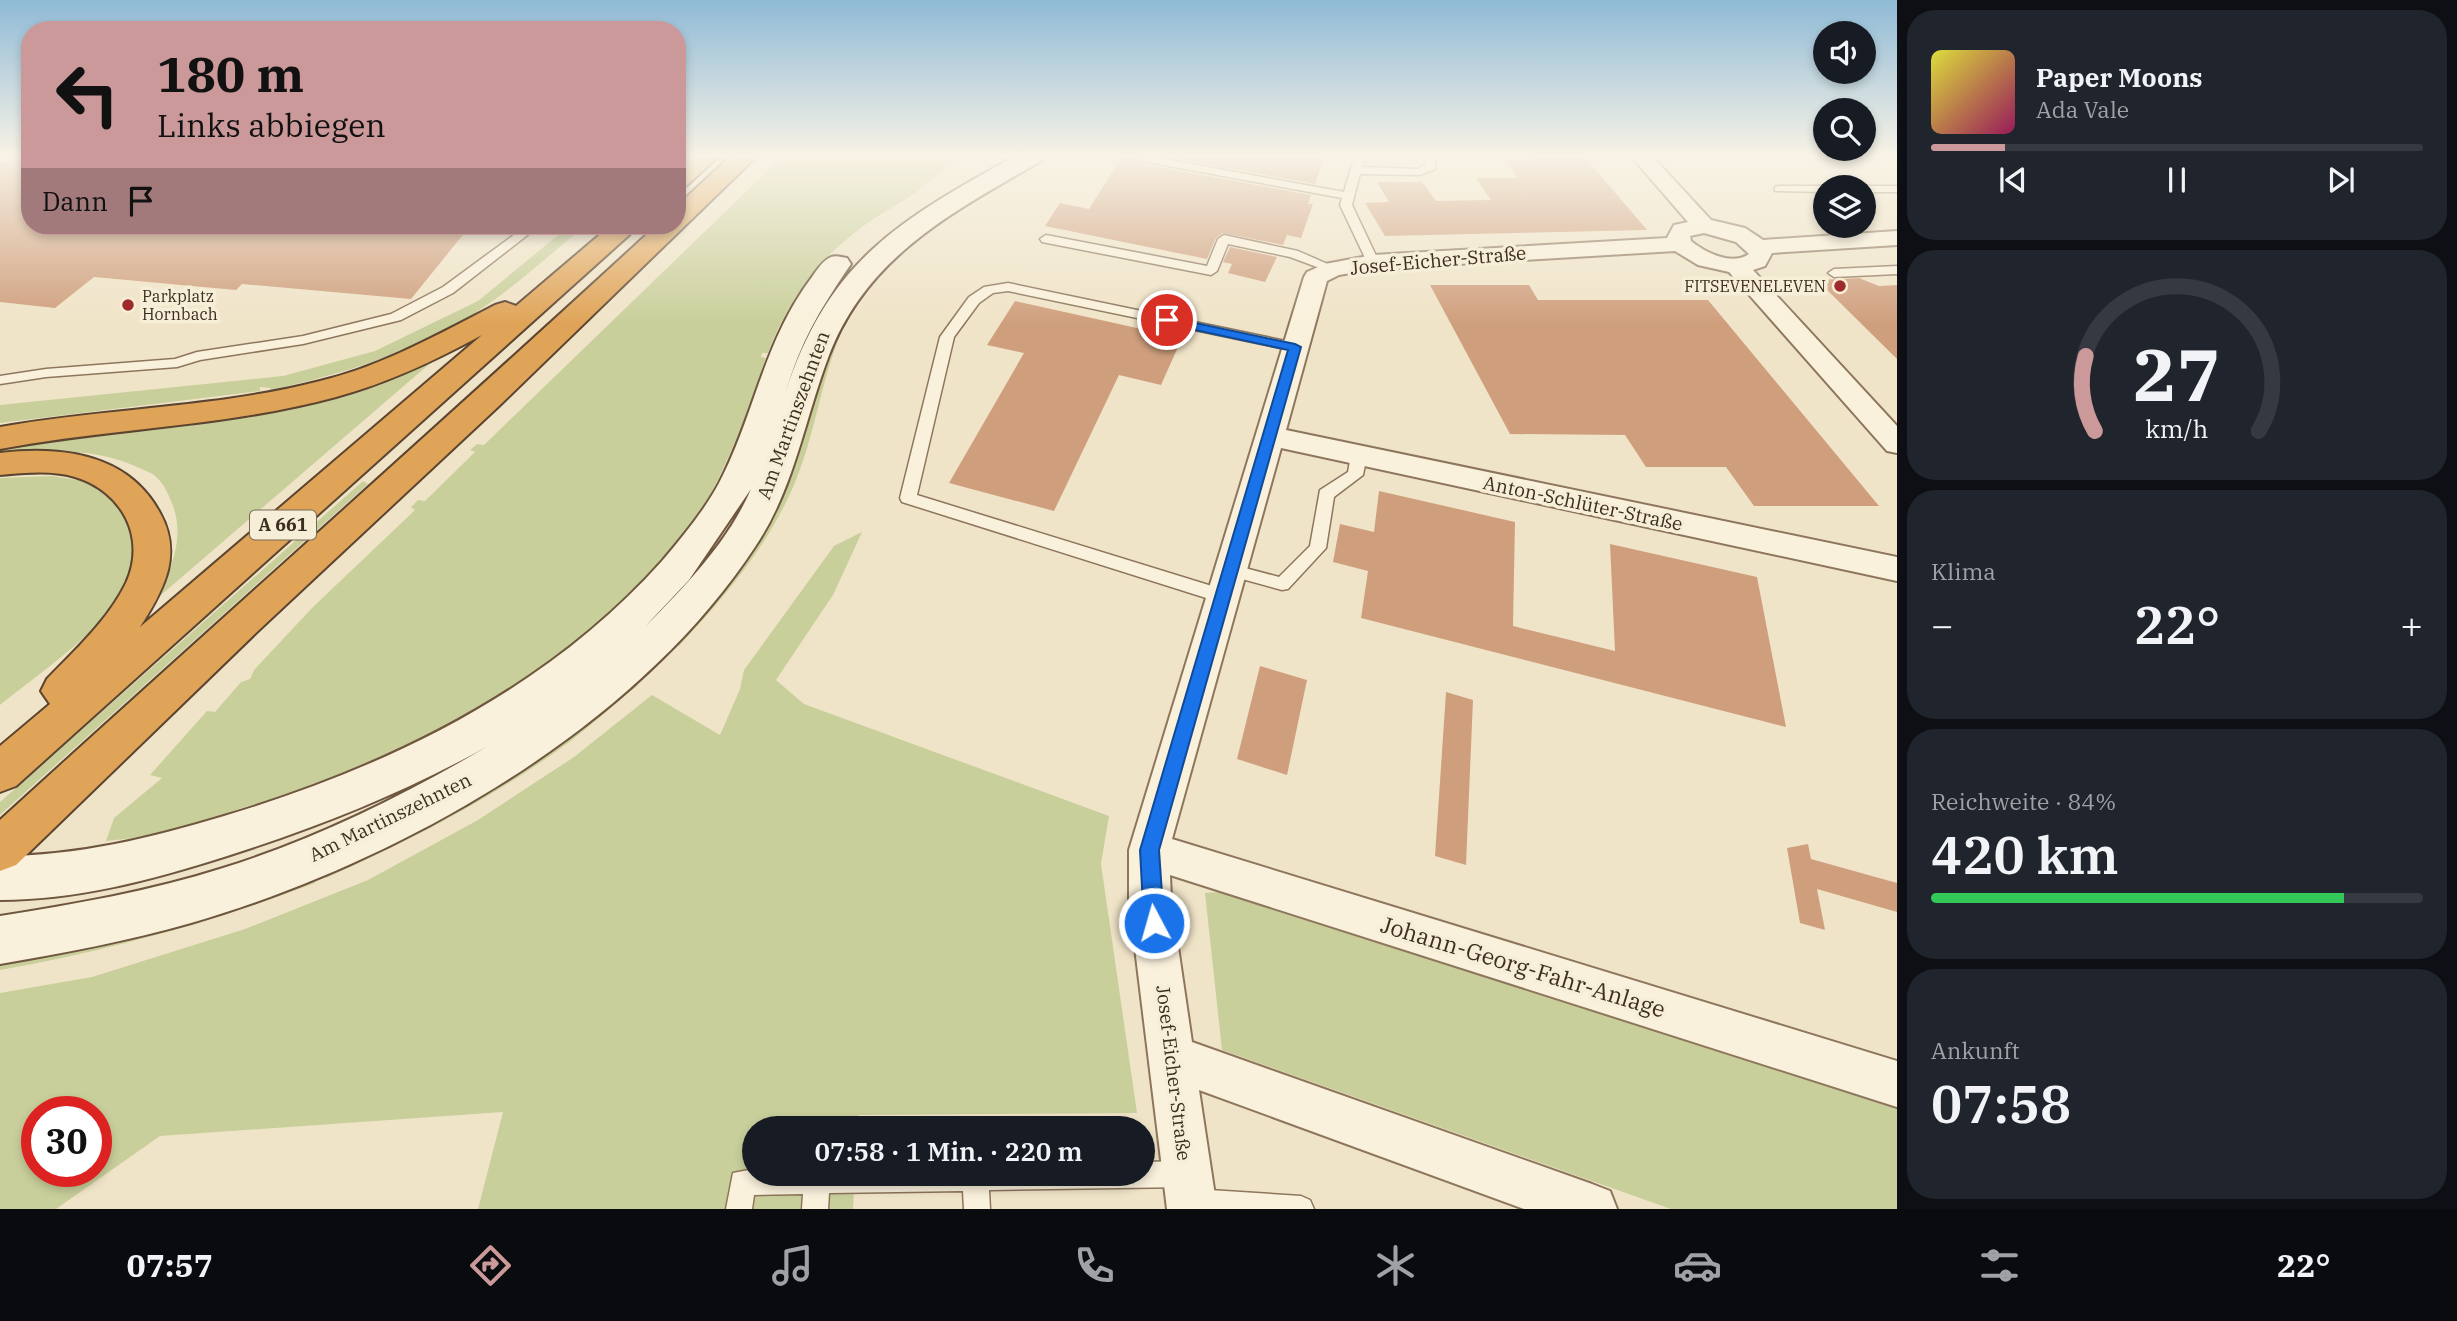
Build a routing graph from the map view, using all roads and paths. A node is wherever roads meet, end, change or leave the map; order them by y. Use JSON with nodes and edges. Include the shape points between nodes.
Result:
{"nodes":[{"id":1,"x":903,"y":211,"type":"edge"},
{"id":2,"x":938,"y":211,"type":"edge"},
{"id":3,"x":1349,"y":211,"type":"edge"},
{"id":4,"x":1691,"y":211,"type":"edge"},
{"id":5,"x":1704,"y":226,"type":"junction"},
{"id":6,"x":521,"y":235,"type":"edge"},
{"id":7,"x":616,"y":235,"type":"edge"},
{"id":8,"x":662,"y":235,"type":"edge"},
{"id":9,"x":1046,"y":239,"type":"dead end"},
{"id":10,"x":1896,"y":239,"type":"edge"},
{"id":11,"x":1680,"y":244,"type":"junction"},
{"id":12,"x":1758,"y":247,"type":"junction"},
{"id":13,"x":1373,"y":262,"type":"junction"},
{"id":14,"x":1736,"y":266,"type":"junction"},
{"id":15,"x":1333,"y":269,"type":"junction"},
{"id":16,"x":1897,"y":270,"type":"edge"},
{"id":17,"x":1835,"y":273,"type":"dead end"},
{"id":18,"x":567,"y":277,"type":"junction"},
{"id":19,"x":1295,"y":347,"type":"junction"},
{"id":20,"x":0,"y":380,"type":"edge"},
{"id":21,"x":1268,"y":436,"type":"junction"},
{"id":22,"x":0,"y":438,"type":"edge"},
{"id":23,"x":1897,"y":444,"type":"edge"},
{"id":24,"x":1359,"y":456,"type":"junction"},
{"id":25,"x":0,"y":464,"type":"edge"},
{"id":26,"x":1897,"y":569,"type":"edge"},
{"id":27,"x":1226,"y":583,"type":"junction"},
{"id":28,"x":0,"y":758,"type":"edge"},
{"id":29,"x":0,"y":773,"type":"edge"},
{"id":30,"x":12,"y":838,"type":"edge"},
{"id":31,"x":1149,"y":850,"type":"junction"},
{"id":32,"x":0,"y":878,"type":"edge"},
{"id":33,"x":0,"y":940,"type":"edge"},
{"id":34,"x":1171,"y":1057,"type":"junction"},
{"id":35,"x":1897,"y":1084,"type":"edge"},
{"id":36,"x":742,"y":1182,"type":"edge"},
{"id":37,"x":817,"y":1186,"type":"edge"},
{"id":38,"x":976,"y":1186,"type":"edge"},
{"id":39,"x":1077,"y":1186,"type":"edge"},
{"id":40,"x":1190,"y":1195,"type":"edge"},
{"id":41,"x":739,"y":1209,"type":"edge"},
{"id":42,"x":815,"y":1209,"type":"edge"},
{"id":43,"x":977,"y":1209,"type":"edge"},
{"id":44,"x":1293,"y":1209,"type":"edge"},
{"id":45,"x":1301,"y":1209,"type":"edge"},
{"id":46,"x":1592,"y":1209,"type":"edge"}],
"edges":[{"from":1,"to":32,"type":"main road","name":"Am Martinszehnten","via":[[835,266],[798,319],[741,472],[704,536],[633,618],[548,687],[453,746],[310,810],[162,855],[87,871]]},
{"from":2,"to":33,"type":"main road","name":"Am Martinszehnten","via":[[881,253],[857,277],[829,319],[770,488],[714,578],[649,647],[569,713],[440,796],[367,833],[253,880],[91,925]]},
{"from":3,"to":13,"type":"lane"},
{"from":4,"to":5,"type":"street"},
{"from":5,"to":11,"type":"street","via":[[1682,230]]},
{"from":5,"to":12,"type":"street","via":[[1738,234]]},
{"from":6,"to":20,"type":"lane","via":[[447,290],[396,317],[177,363]]},
{"from":7,"to":18,"type":"highway","number":"A 661"},
{"from":8,"to":30,"type":"highway","number":"A 661"},
{"from":9,"to":15,"type":"lane","via":[[1211,271],[1224,239],[1294,254]]},
{"from":10,"to":12,"type":"street"},
{"from":11,"to":13,"type":"street","name":"Josef-Eicher-Straße"},
{"from":11,"to":14,"type":"street","via":[[1706,260]]},
{"from":12,"to":14,"type":"street","via":[[1757,261]]},
{"from":13,"to":15,"type":"street","name":"Josef-Eicher-Straße"},
{"from":14,"to":23,"type":"street"},
{"from":15,"to":19,"type":"street","name":"Josef-Eicher-Straße","via":[[1316,277]]},
{"from":16,"to":17,"type":"lane"},
{"from":18,"to":22,"type":"highway","number":"A 661","via":[[414,358],[326,390],[215,410]]},
{"from":18,"to":29,"type":"highway","number":"A 661"},
{"from":19,"to":21,"type":"street","name":"Josef-Eicher-Straße"},
{"from":19,"to":27,"type":"lane","via":[[1008,287],[989,290],[974,300],[947,337],[908,498]]},
{"from":21,"to":24,"type":"street","name":"Anton-Schlüter-Straße"},
{"from":21,"to":27,"type":"street","name":"Josef-Eicher-Straße"},
{"from":24,"to":26,"type":"street","name":"Anton-Schlüter-Straße"},
{"from":24,"to":27,"type":"lane","via":[[1355,475],[1326,494],[1318,548],[1282,584]]},
{"from":25,"to":28,"type":"highway","via":[[62,463],[111,477],[135,497],[153,548],[146,583],[127,616]]},
{"from":27,"to":31,"type":"street","name":"Josef-Eicher-Straße"},
{"from":31,"to":34,"type":"street","name":"Josef-Eicher-Straße","via":[[1150,898]]},
{"from":31,"to":35,"type":"street","name":"Johann-Georg-Fahr-Anlage"},
{"from":34,"to":40,"type":"street","name":"Josef-Eicher-Straße"},
{"from":34,"to":46,"type":"street"},
{"from":36,"to":41,"type":"lane"},
{"from":37,"to":42,"type":"lane"},
{"from":38,"to":43,"type":"lane"},
{"from":39,"to":40,"type":"lane"},
{"from":40,"to":44,"type":"lane"},
{"from":44,"to":45,"type":"lane"}]}
